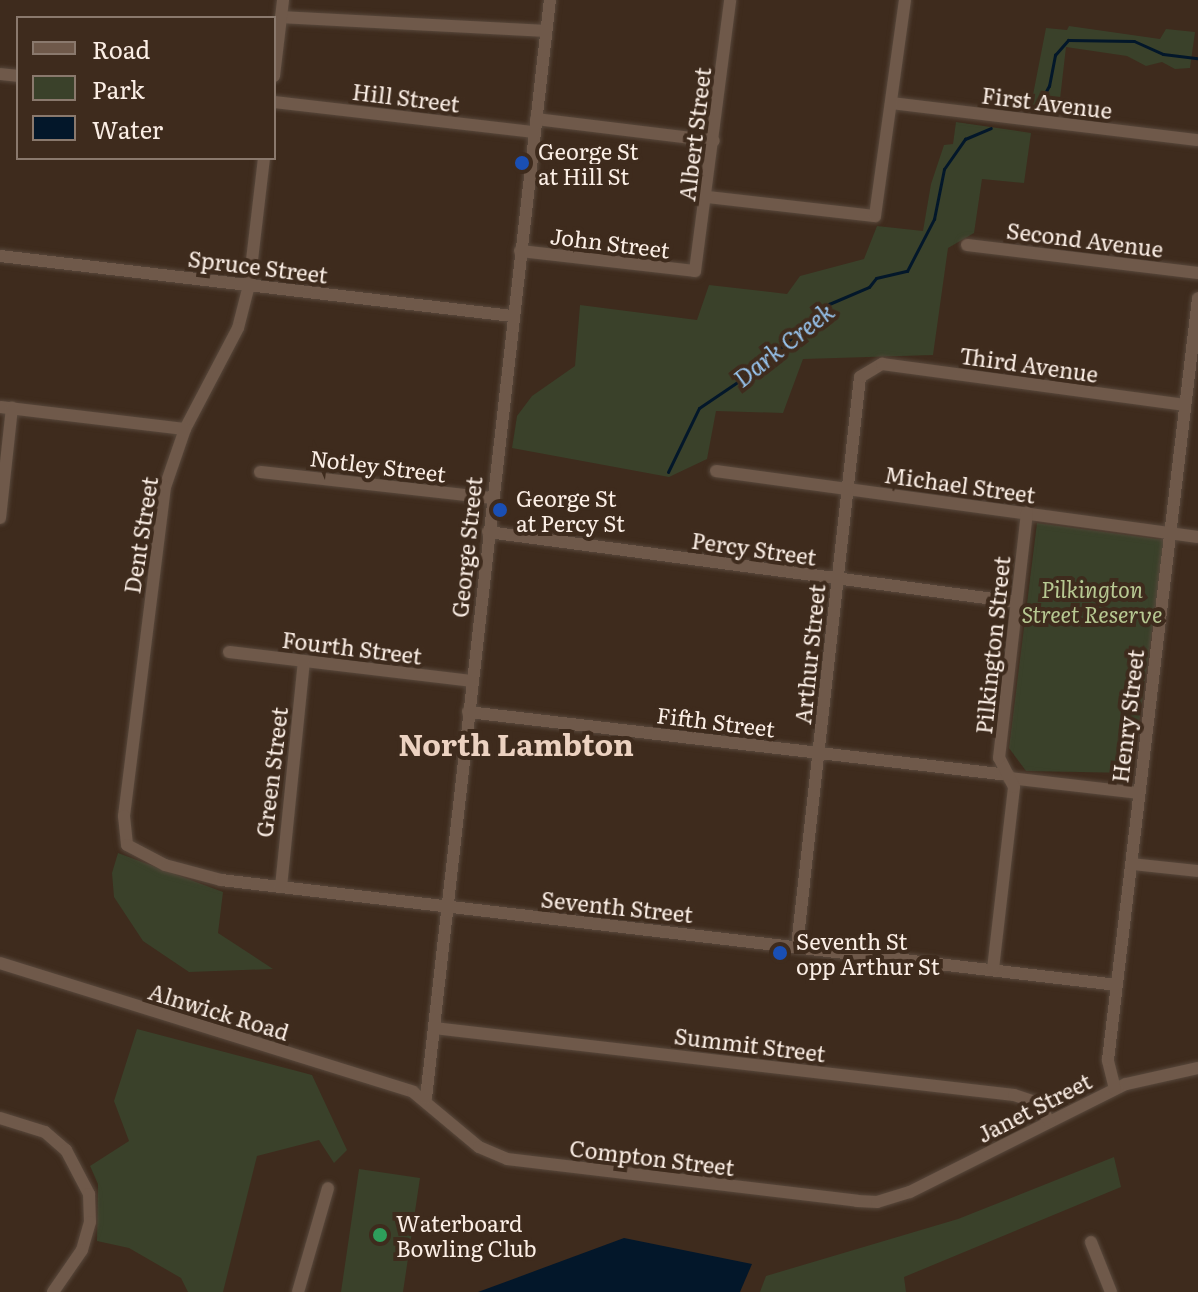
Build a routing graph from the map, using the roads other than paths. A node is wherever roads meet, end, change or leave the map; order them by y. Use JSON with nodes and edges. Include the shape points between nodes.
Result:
{"nodes":[{"id":1,"x":550,"y":0,"type":"edge"},
{"id":2,"x":730,"y":0,"type":"edge"},
{"id":3,"x":905,"y":0,"type":"edge"},
{"id":4,"x":278,"y":1,"type":"edge"},
{"id":5,"x":281,"y":17,"type":"junction"},
{"id":6,"x":546,"y":31,"type":"junction"},
{"id":7,"x":276,"y":59,"type":"edge"},
{"id":8,"x":276,"y":102,"type":"edge"},
{"id":9,"x":891,"y":103,"type":"junction"},
{"id":10,"x":535,"y":126,"type":"junction"},
{"id":11,"x":1198,"y":140,"type":"edge"},
{"id":12,"x":714,"y":141,"type":"junction"},
{"id":13,"x":264,"y":160,"type":"edge"},
{"id":14,"x":707,"y":197,"type":"junction"},
{"id":15,"x":967,"y":245,"type":"dead end"},
{"id":16,"x":520,"y":251,"type":"junction"},
{"id":17,"x":0,"y":256,"type":"edge"},
{"id":18,"x":695,"y":271,"type":"joint"},
{"id":19,"x":1198,"y":273,"type":"edge"},
{"id":20,"x":249,"y":285,"type":"junction"},
{"id":21,"x":1198,"y":298,"type":"edge"},
{"id":22,"x":512,"y":316,"type":"junction"},
{"id":23,"x":1196,"y":342,"type":"edge"},
{"id":24,"x":867,"y":368,"type":"joint"},
{"id":25,"x":1185,"y":405,"type":"junction"},
{"id":26,"x":6,"y":408,"type":"edge"},
{"id":27,"x":185,"y":429,"type":"junction"},
{"id":28,"x":716,"y":471,"type":"dead end"},
{"id":29,"x":260,"y":472,"type":"dead end"},
{"id":30,"x":846,"y":489,"type":"junction"},
{"id":31,"x":492,"y":498,"type":"junction"},
{"id":32,"x":1027,"y":513,"type":"junction"},
{"id":33,"x":0,"y":518,"type":"edge"},
{"id":34,"x":488,"y":532,"type":"junction"},
{"id":35,"x":1168,"y":534,"type":"junction"},
{"id":36,"x":1198,"y":537,"type":"edge"},
{"id":37,"x":837,"y":579,"type":"junction"},
{"id":38,"x":1016,"y":602,"type":"junction"},
{"id":39,"x":229,"y":652,"type":"dead end"},
{"id":40,"x":304,"y":662,"type":"junction"},
{"id":41,"x":471,"y":681,"type":"junction"},
{"id":42,"x":468,"y":712,"type":"junction"},
{"id":43,"x":819,"y":752,"type":"junction"},
{"id":44,"x":1009,"y":776,"type":"junction"},
{"id":45,"x":1138,"y":793,"type":"junction"},
{"id":46,"x":124,"y":838,"type":"joint"},
{"id":47,"x":1132,"y":864,"type":"junction"},
{"id":48,"x":1198,"y":871,"type":"edge"},
{"id":49,"x":281,"y":887,"type":"junction"},
{"id":50,"x":446,"y":907,"type":"junction"},
{"id":51,"x":797,"y":946,"type":"junction"},
{"id":52,"x":0,"y":963,"type":"edge"},
{"id":53,"x":993,"y":969,"type":"junction"},
{"id":54,"x":1117,"y":985,"type":"junction"},
{"id":55,"x":434,"y":1028,"type":"junction"},
{"id":56,"x":1198,"y":1068,"type":"edge"},
{"id":57,"x":1115,"y":1089,"type":"junction"},
{"id":58,"x":426,"y":1098,"type":"junction"},
{"id":59,"x":0,"y":1118,"type":"edge"},
{"id":60,"x":1050,"y":1122,"type":"junction"},
{"id":61,"x":328,"y":1188,"type":"dead end"},
{"id":62,"x":895,"y":1199,"type":"joint"},
{"id":63,"x":1091,"y":1242,"type":"dead end"},
{"id":64,"x":53,"y":1292,"type":"edge"},
{"id":65,"x":298,"y":1292,"type":"edge"},
{"id":66,"x":1111,"y":1292,"type":"edge"}],
"edges":[{"from":1,"to":6,"type":"street","name":"George Street"},
{"from":2,"to":12,"type":"street","name":"Albert Street"},
{"from":3,"to":9,"type":"street"},
{"from":4,"to":5,"type":"street"},
{"from":5,"to":6,"type":"street"},
{"from":5,"to":7,"type":"street"},
{"from":6,"to":10,"type":"street","name":"George Street"},
{"from":8,"to":10,"type":"street","name":"Hill Street"},
{"from":9,"to":11,"type":"street","name":"First Avenue"},
{"from":9,"to":14,"type":"street","via":[[875,216]]},
{"from":10,"to":12,"type":"street","name":"Hill Street"},
{"from":10,"to":16,"type":"street","name":"George Street"},
{"from":12,"to":14,"type":"street","name":"Albert Street"},
{"from":13,"to":20,"type":"street","name":"Dent Street"},
{"from":14,"to":18,"type":"street","name":"Albert Street"},
{"from":15,"to":19,"type":"street","name":"Second Avenue"},
{"from":16,"to":18,"type":"street","name":"John Street"},
{"from":16,"to":22,"type":"street","name":"George Street"},
{"from":17,"to":20,"type":"street","name":"Spruce Street"},
{"from":20,"to":22,"type":"street","name":"Spruce Street"},
{"from":20,"to":27,"type":"street","name":"Dent Street","via":[[227,353]]},
{"from":21,"to":23,"type":"street","name":"Henry Street"},
{"from":22,"to":31,"type":"street","name":"George Street"},
{"from":23,"to":25,"type":"street","name":"Henry Street"},
{"from":24,"to":25,"type":"street","name":"Third Avenue","via":[[882,364]]},
{"from":24,"to":30,"type":"street","name":"Arthur Street","via":[[860,377]]},
{"from":25,"to":35,"type":"street","name":"Henry Street"},
{"from":26,"to":27,"type":"street"},
{"from":26,"to":33,"type":"street"},
{"from":27,"to":46,"type":"street","name":"Dent Street","via":[[160,520]]},
{"from":28,"to":30,"type":"street","name":"Michael Street"},
{"from":29,"to":31,"type":"street","name":"Notley Street"},
{"from":30,"to":32,"type":"street","name":"Michael Street"},
{"from":30,"to":37,"type":"street","name":"Arthur Street"},
{"from":31,"to":34,"type":"street","name":"George Street"},
{"from":32,"to":35,"type":"street","name":"Michael Street"},
{"from":32,"to":38,"type":"street","name":"Pilkington Street"},
{"from":34,"to":37,"type":"street","name":"Percy Street"},
{"from":34,"to":41,"type":"street","name":"George Street"},
{"from":35,"to":36,"type":"street","name":"Michael Street"},
{"from":35,"to":45,"type":"street","name":"Henry Street"},
{"from":37,"to":38,"type":"street","name":"Percy Street"},
{"from":37,"to":43,"type":"street","name":"Arthur Street"},
{"from":38,"to":44,"type":"street","name":"Pilkington Street","via":[[999,758]]},
{"from":39,"to":40,"type":"street","name":"Fourth Street"},
{"from":40,"to":41,"type":"street","name":"Fourth Street"},
{"from":40,"to":49,"type":"street","name":"Green Street"},
{"from":41,"to":42,"type":"street","name":"George Street"},
{"from":42,"to":43,"type":"street","name":"Fifth Street"},
{"from":42,"to":50,"type":"street","name":"George Street"},
{"from":43,"to":44,"type":"street","name":"Fifth Street"},
{"from":43,"to":51,"type":"street","name":"Arthur Street"},
{"from":44,"to":45,"type":"street","name":"Fifth Street"},
{"from":44,"to":53,"type":"street","name":"Pilkington Street","via":[[1014,787]]},
{"from":45,"to":47,"type":"street","name":"Henry Street"},
{"from":46,"to":49,"type":"street","name":"Seventh Street","via":[[132,849],[180,870]]},
{"from":47,"to":48,"type":"street"},
{"from":47,"to":54,"type":"street","name":"Henry Street"},
{"from":49,"to":50,"type":"street","name":"Seventh Street"},
{"from":50,"to":51,"type":"street","name":"Seventh Street"},
{"from":50,"to":55,"type":"street","name":"George Street"},
{"from":51,"to":53,"type":"street","name":"Seventh Street"},
{"from":52,"to":58,"type":"street","name":"Alnwick Road"},
{"from":53,"to":54,"type":"street","name":"Seventh Street"},
{"from":54,"to":57,"type":"street","name":"Henry Street","via":[[1107,1067]]},
{"from":55,"to":58,"type":"street","name":"George Street"},
{"from":55,"to":60,"type":"street","name":"Summit Street","via":[[1014,1095],[1036,1102]]},
{"from":56,"to":57,"type":"street","name":"Janet Street"},
{"from":57,"to":60,"type":"street","name":"Janet Street"},
{"from":58,"to":62,"type":"street","name":"Compton Street","via":[[479,1147],[507,1159],[857,1201]]},
{"from":59,"to":64,"type":"street","via":[[45,1132],[66,1150],[89,1194],[90,1222],[82,1250]]},
{"from":60,"to":62,"type":"street","name":"Janet Street"},
{"from":61,"to":65,"type":"street"},
{"from":63,"to":66,"type":"street"}]}
